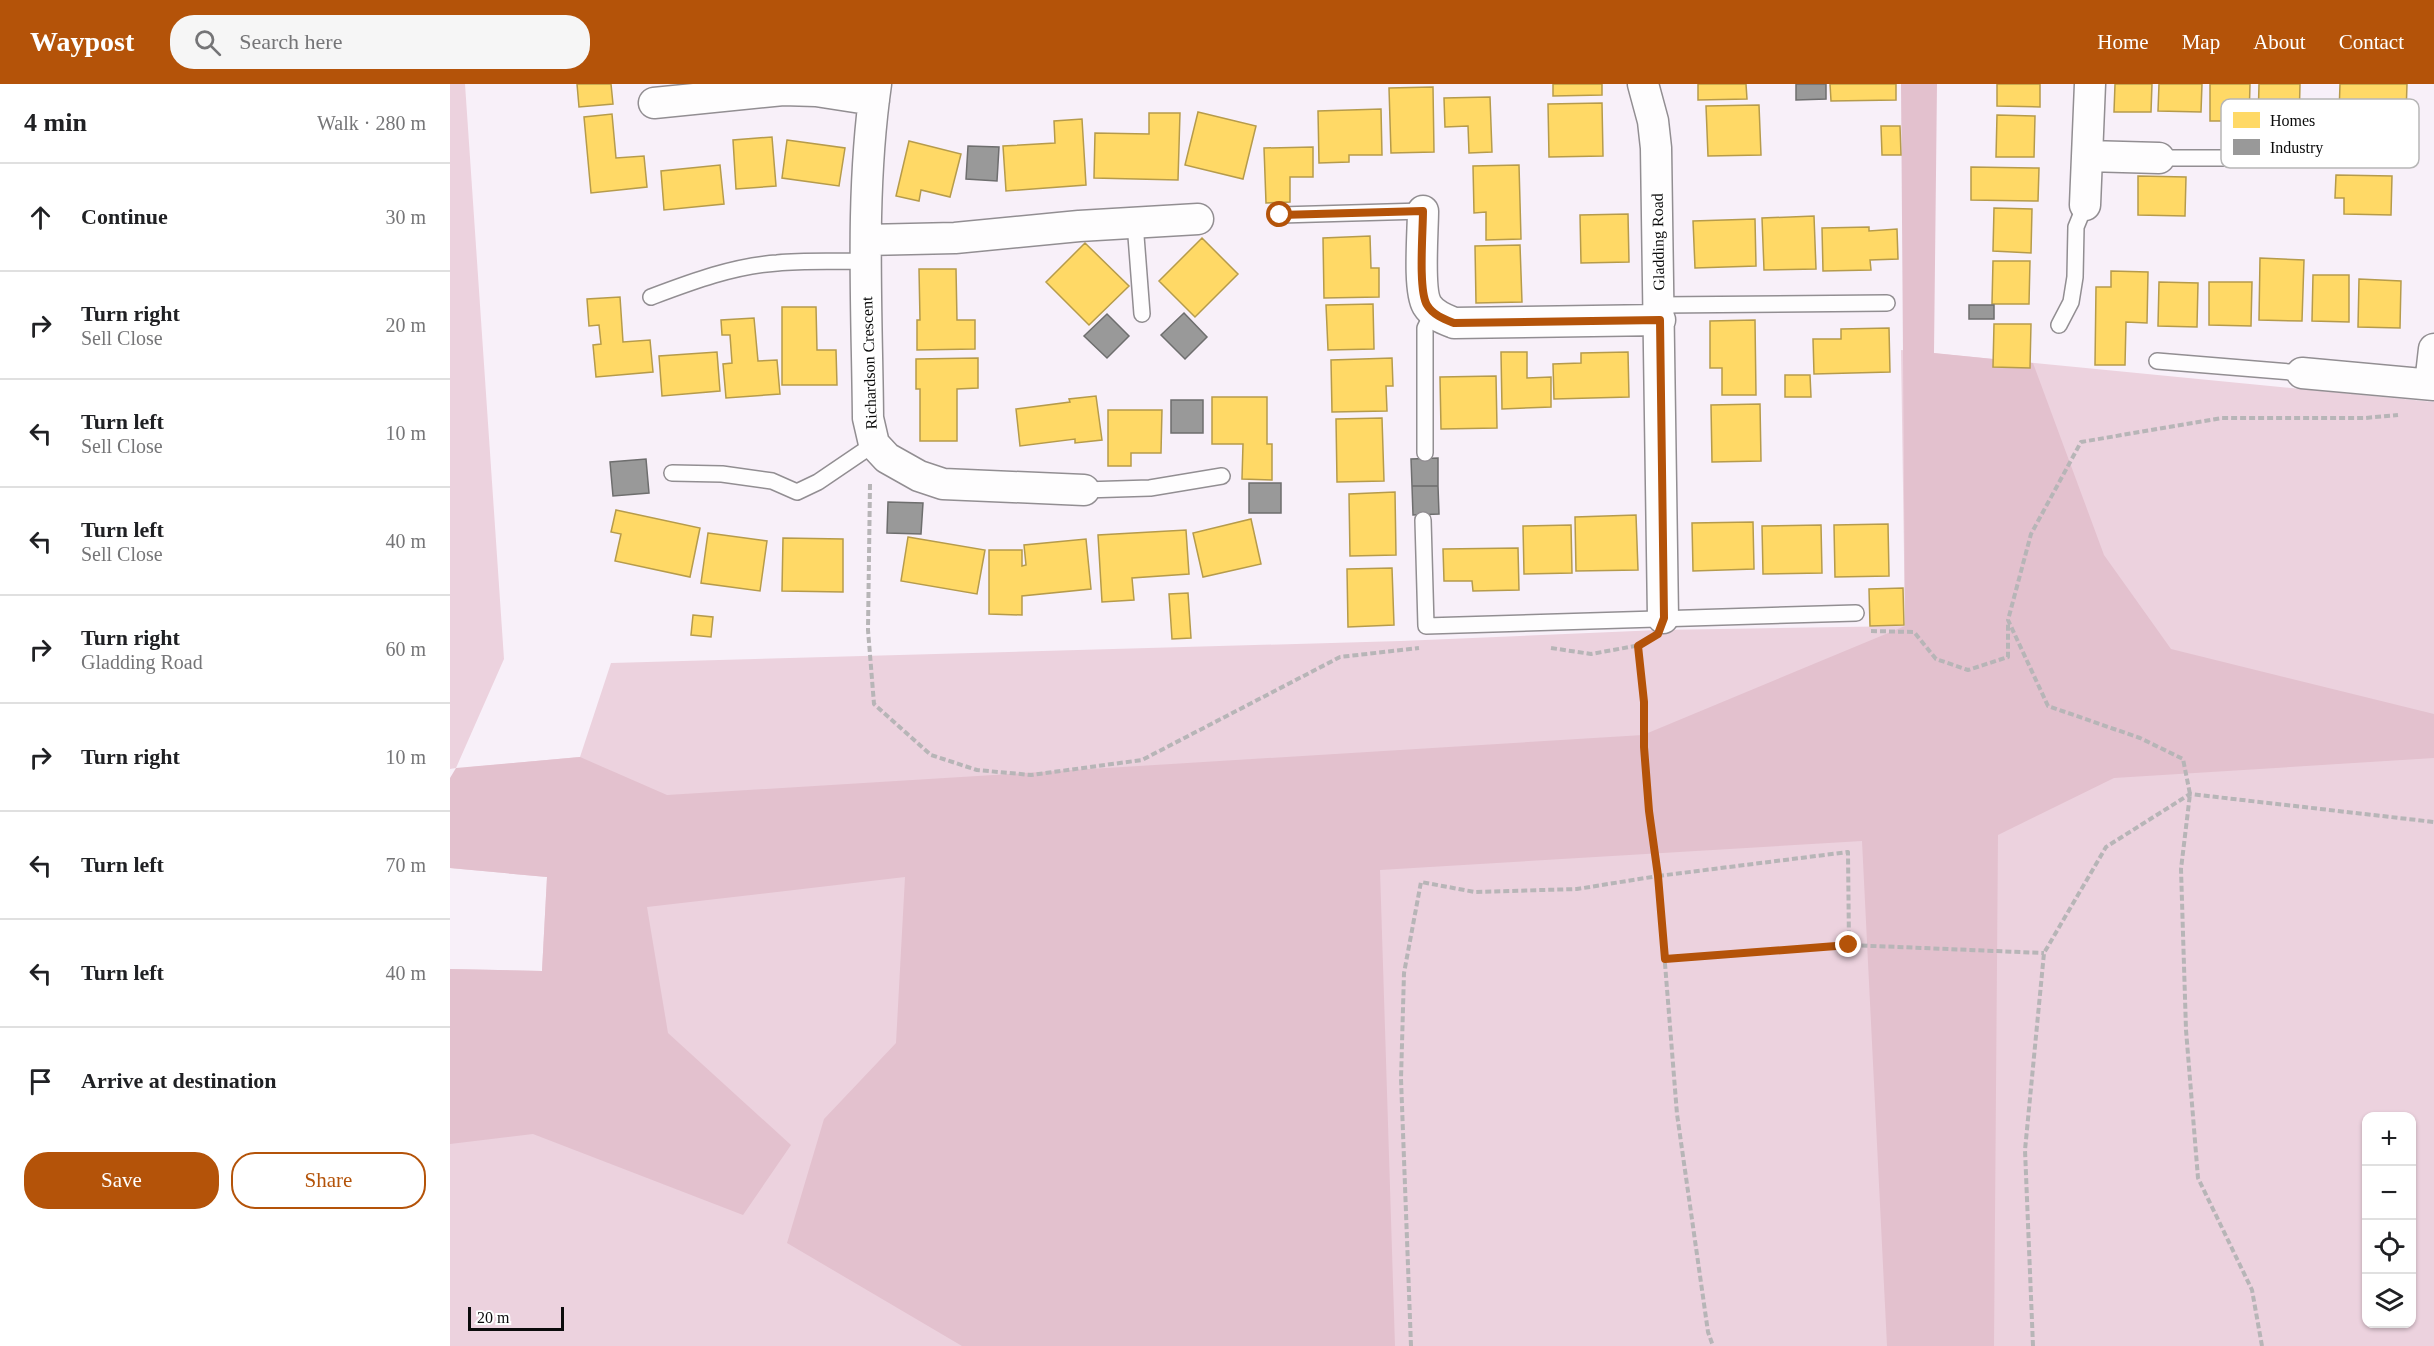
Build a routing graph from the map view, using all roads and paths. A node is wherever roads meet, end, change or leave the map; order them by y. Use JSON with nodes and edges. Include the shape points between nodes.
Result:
{"nodes":[{"id":1,"x":1643,"y":84,"type":"edge"},
{"id":2,"x":2090,"y":84,"type":"edge"},
{"id":3,"x":875,"y":92,"type":"edge"},
{"id":4,"x":654,"y":103,"type":"dead end"},
{"id":5,"x":2087,"y":156,"type":"junction"},
{"id":6,"x":2159,"y":158,"type":"joint"},
{"id":7,"x":2221,"y":158,"type":"edge"},
{"id":8,"x":2085,"y":205,"type":"joint"},
{"id":9,"x":1423,"y":211,"type":"joint"},
{"id":10,"x":1280,"y":215,"type":"dead end"},
{"id":11,"x":1198,"y":219,"type":"dead end"},
{"id":12,"x":1135,"y":223,"type":"junction"},
{"id":13,"x":866,"y":250,"type":"junction"},
{"id":14,"x":651,"y":297,"type":"dead end"},
{"id":15,"x":1887,"y":303,"type":"dead end"},
{"id":16,"x":1433,"y":312,"type":"junction"},
{"id":17,"x":1660,"y":313,"type":"junction"},
{"id":18,"x":1142,"y":314,"type":"dead end"},
{"id":19,"x":2059,"y":325,"type":"dead end"},
{"id":20,"x":2434,"y":349,"type":"edge"},
{"id":21,"x":2157,"y":361,"type":"dead end"},
{"id":22,"x":2302,"y":373,"type":"joint"},
{"id":23,"x":2432,"y":384,"type":"edge"},
{"id":24,"x":2400,"y":415,"type":"dead end"},
{"id":25,"x":874,"y":444,"type":"junction"},
{"id":26,"x":1425,"y":453,"type":"dead end"},
{"id":27,"x":672,"y":472,"type":"dead end"},
{"id":28,"x":1222,"y":476,"type":"dead end"},
{"id":29,"x":1084,"y":490,"type":"joint"},
{"id":30,"x":1423,"y":520,"type":"dead end"},
{"id":31,"x":1856,"y":613,"type":"dead end"},
{"id":32,"x":1664,"y":618,"type":"junction"},
{"id":33,"x":2008,"y":620,"type":"junction"},
{"id":34,"x":1869,"y":631,"type":"dead end"},
{"id":35,"x":1542,"y":646,"type":"dead end"},
{"id":36,"x":1638,"y":646,"type":"junction"},
{"id":37,"x":1424,"y":647,"type":"dead end"},
{"id":38,"x":2190,"y":794,"type":"junction"},
{"id":39,"x":2434,"y":822,"type":"edge"},
{"id":40,"x":1658,"y":876,"type":"junction"},
{"id":41,"x":1849,"y":945,"type":"junction"},
{"id":42,"x":2044,"y":953,"type":"junction"},
{"id":43,"x":1665,"y":959,"type":"junction"},
{"id":44,"x":1411,"y":1346,"type":"edge"},
{"id":45,"x":1713,"y":1346,"type":"edge"},
{"id":46,"x":2032,"y":1346,"type":"edge"},
{"id":47,"x":2262,"y":1346,"type":"edge"}],
"edges":[{"from":1,"to":17,"type":"street","name":"Gladding Road","via":[[1656,148]]},
{"from":2,"to":5,"type":"street"},
{"from":3,"to":4,"type":"street","name":"Richardson Crescent","via":[[783,90]]},
{"from":3,"to":13,"type":"street","name":"Richardson Crescent","via":[[867,162]]},
{"from":5,"to":6,"type":"street"},
{"from":5,"to":8,"type":"street"},
{"from":6,"to":7,"type":"lane"},
{"from":8,"to":19,"type":"lane","via":[[2076,227],[2071,302]]},
{"from":9,"to":10,"type":"lane"},
{"from":9,"to":16,"type":"street","via":[[1422,291]]},
{"from":11,"to":12,"type":"street"},
{"from":12,"to":13,"type":"street","via":[[955,237]]},
{"from":12,"to":18,"type":"lane"},
{"from":13,"to":14,"type":"lane","via":[[702,278]]},
{"from":13,"to":25,"type":"street","name":"Richardson Crescent","via":[[868,418]]},
{"from":15,"to":17,"type":"lane"},
{"from":16,"to":17,"type":"street","via":[[1454,323]]},
{"from":16,"to":26,"type":"lane","via":[[1425,328]]},
{"from":17,"to":32,"type":"street","name":"Gladding Road"},
{"from":20,"to":23,"type":"street"},
{"from":21,"to":22,"type":"lane"},
{"from":22,"to":23,"type":"street"},
{"from":24,"to":33,"type":"path","via":[[2222,418],[2081,442],[2031,534]]},
{"from":25,"to":27,"type":"lane","via":[[797,492],[772,481]]},
{"from":25,"to":29,"type":"street","name":"Richardson Crescent","via":[[902,468],[943,484]]},
{"from":25,"to":37,"type":"path","via":[[869,490],[868,630],[874,704],[931,755],[977,770],[1031,775],[1142,760],[1341,657]]},
{"from":28,"to":29,"type":"lane","via":[[1150,488]]},
{"from":30,"to":32,"type":"lane","via":[[1426,626]]},
{"from":31,"to":32,"type":"lane"},
{"from":32,"to":36,"type":"path","via":[[1658,634]]},
{"from":33,"to":34,"type":"path","via":[[2008,657],[1968,670],[1936,659],[1914,632]]},
{"from":33,"to":38,"type":"path","via":[[2048,706],[2140,738],[2183,759]]},
{"from":35,"to":36,"type":"path","via":[[1591,654]]},
{"from":36,"to":40,"type":"path","via":[[1649,811]]},
{"from":38,"to":39,"type":"path"},
{"from":38,"to":42,"type":"path","via":[[2106,847]]},
{"from":38,"to":47,"type":"path","via":[[2181,869],[2198,1178],[2252,1290]]},
{"from":40,"to":41,"type":"path","via":[[1848,852]]},
{"from":40,"to":43,"type":"path"},
{"from":40,"to":44,"type":"path","via":[[1577,889],[1475,892],[1421,882],[1404,973],[1401,1079]]},
{"from":41,"to":42,"type":"path"},
{"from":41,"to":43,"type":"path"},
{"from":42,"to":46,"type":"path","via":[[2025,1150]]},
{"from":43,"to":45,"type":"path","via":[[1677,1113]]}]}
